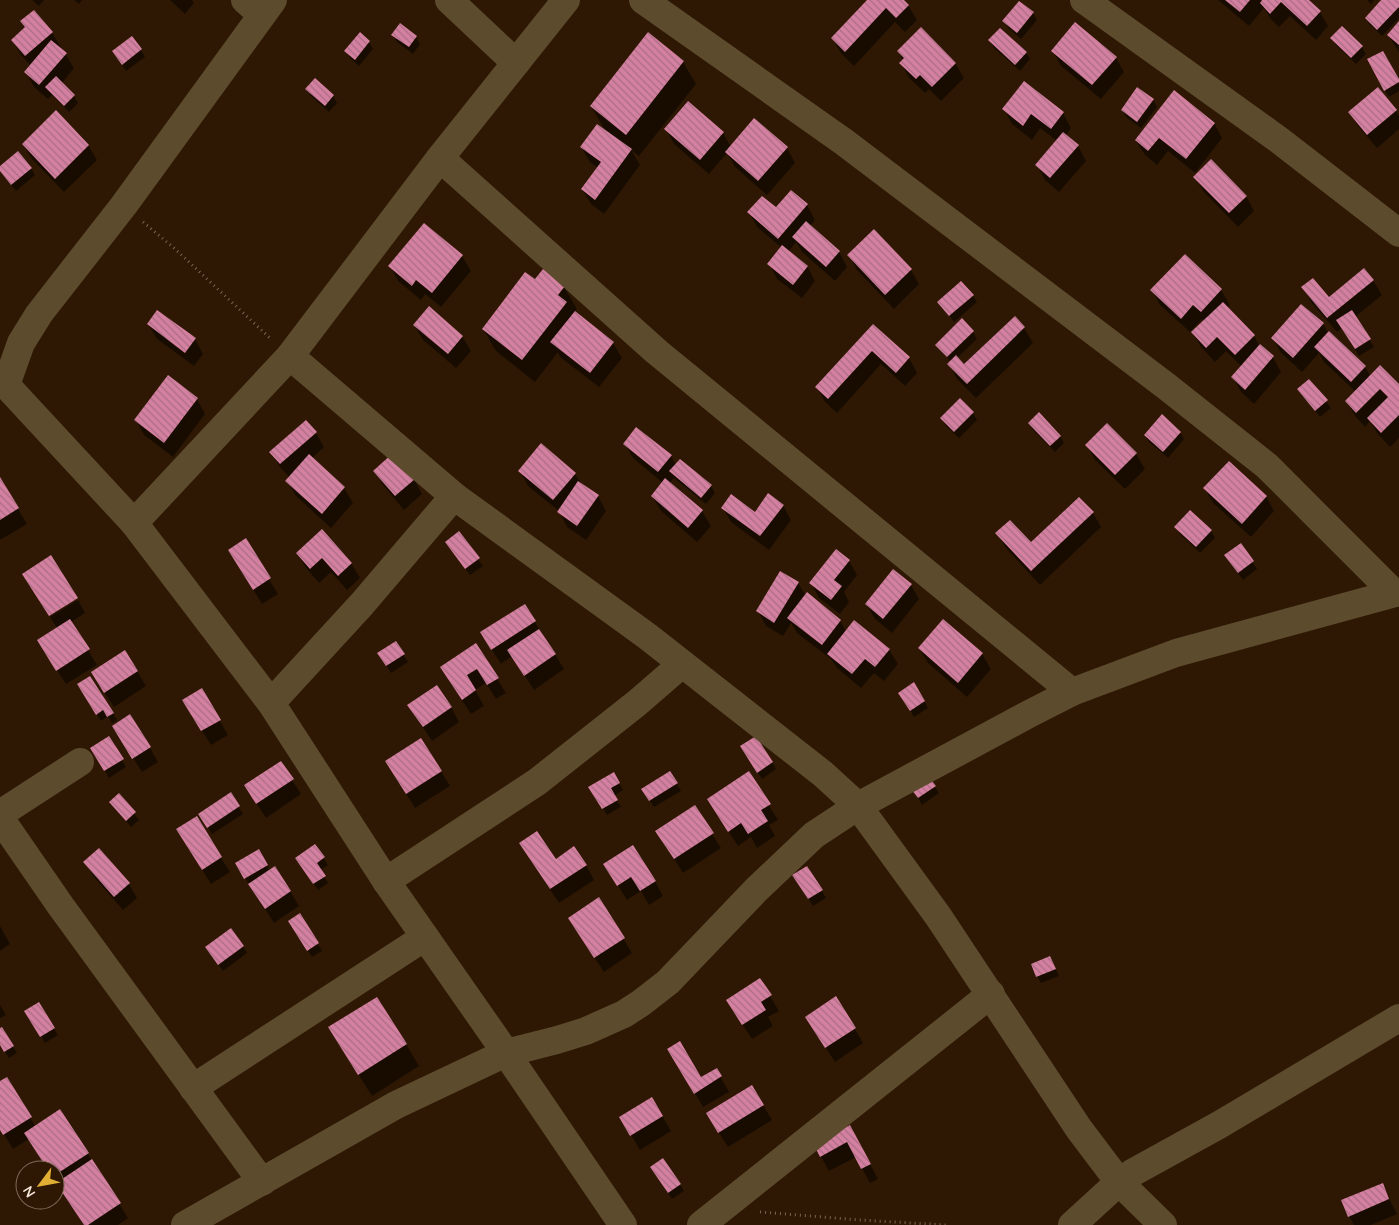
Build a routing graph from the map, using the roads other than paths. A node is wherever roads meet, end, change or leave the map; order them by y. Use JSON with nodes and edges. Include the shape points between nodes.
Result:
{"nodes":[{"id":1,"x":449,"y":0,"type":"edge"},
{"id":2,"x":566,"y":0,"type":"edge"},
{"id":3,"x":643,"y":0,"type":"edge"},
{"id":4,"x":1084,"y":0,"type":"edge"},
{"id":5,"x":260,"y":5,"type":"edge"},
{"id":6,"x":516,"y":63,"type":"junction"},
{"id":7,"x":440,"y":158,"type":"junction"},
{"id":8,"x":1399,"y":233,"type":"edge"},
{"id":9,"x":290,"y":356,"type":"junction"},
{"id":10,"x":3,"y":383,"type":"edge"},
{"id":11,"x":454,"y":496,"type":"junction"},
{"id":12,"x":134,"y":523,"type":"junction"},
{"id":13,"x":1397,"y":592,"type":"edge"},
{"id":14,"x":682,"y":664,"type":"junction"},
{"id":15,"x":1072,"y":692,"type":"junction"},
{"id":16,"x":271,"y":703,"type":"junction"},
{"id":17,"x":80,"y":762,"type":"dead end"},
{"id":18,"x":858,"y":806,"type":"junction"},
{"id":19,"x":0,"y":814,"type":"edge"},
{"id":20,"x":0,"y":818,"type":"edge"},
{"id":21,"x":386,"y":881,"type":"junction"},
{"id":22,"x":425,"y":937,"type":"junction"},
{"id":23,"x":990,"y":994,"type":"junction"},
{"id":24,"x":1399,"y":1018,"type":"edge"},
{"id":25,"x":506,"y":1052,"type":"junction"},
{"id":26,"x":193,"y":1088,"type":"junction"},
{"id":27,"x":262,"y":1182,"type":"junction"},
{"id":28,"x":1119,"y":1182,"type":"junction"},
{"id":29,"x":710,"y":1217,"type":"edge"},
{"id":30,"x":185,"y":1225,"type":"edge"},
{"id":31,"x":623,"y":1225,"type":"edge"},
{"id":32,"x":1072,"y":1225,"type":"edge"},
{"id":33,"x":1163,"y":1225,"type":"edge"}],
"edges":[{"from":1,"to":6,"type":"street"},
{"from":2,"to":6,"type":"street"},
{"from":3,"to":13,"type":"street","via":[[844,142],[1188,404],[1266,466]]},
{"from":4,"to":8,"type":"street","via":[[1279,140]]},
{"from":5,"to":10,"type":"street","via":[[124,205],[40,314],[21,343]]},
{"from":6,"to":7,"type":"street"},
{"from":7,"to":9,"type":"street"},
{"from":7,"to":15,"type":"street","via":[[657,352]]},
{"from":9,"to":11,"type":"street"},
{"from":9,"to":12,"type":"street"},
{"from":10,"to":12,"type":"street"},
{"from":11,"to":14,"type":"street"},
{"from":11,"to":16,"type":"street","via":[[362,604]]},
{"from":12,"to":16,"type":"street"},
{"from":13,"to":15,"type":"street","via":[[1176,653]]},
{"from":14,"to":18,"type":"street","via":[[823,774]]},
{"from":14,"to":21,"type":"street","via":[[537,782]]},
{"from":15,"to":18,"type":"street"},
{"from":16,"to":21,"type":"street"},
{"from":17,"to":19,"type":"street"},
{"from":18,"to":23,"type":"street"},
{"from":18,"to":25,"type":"street","via":[[814,835],[668,982],[641,1003],[586,1031]]},
{"from":20,"to":26,"type":"street"},
{"from":21,"to":22,"type":"street"},
{"from":22,"to":25,"type":"street"},
{"from":22,"to":26,"type":"street"},
{"from":23,"to":28,"type":"street","via":[[1079,1129]]},
{"from":23,"to":29,"type":"street"},
{"from":24,"to":28,"type":"street"},
{"from":25,"to":27,"type":"street","via":[[396,1105]]},
{"from":25,"to":31,"type":"street"},
{"from":26,"to":27,"type":"street"},
{"from":27,"to":30,"type":"street"},
{"from":28,"to":32,"type":"street"},
{"from":28,"to":33,"type":"street"}]}
